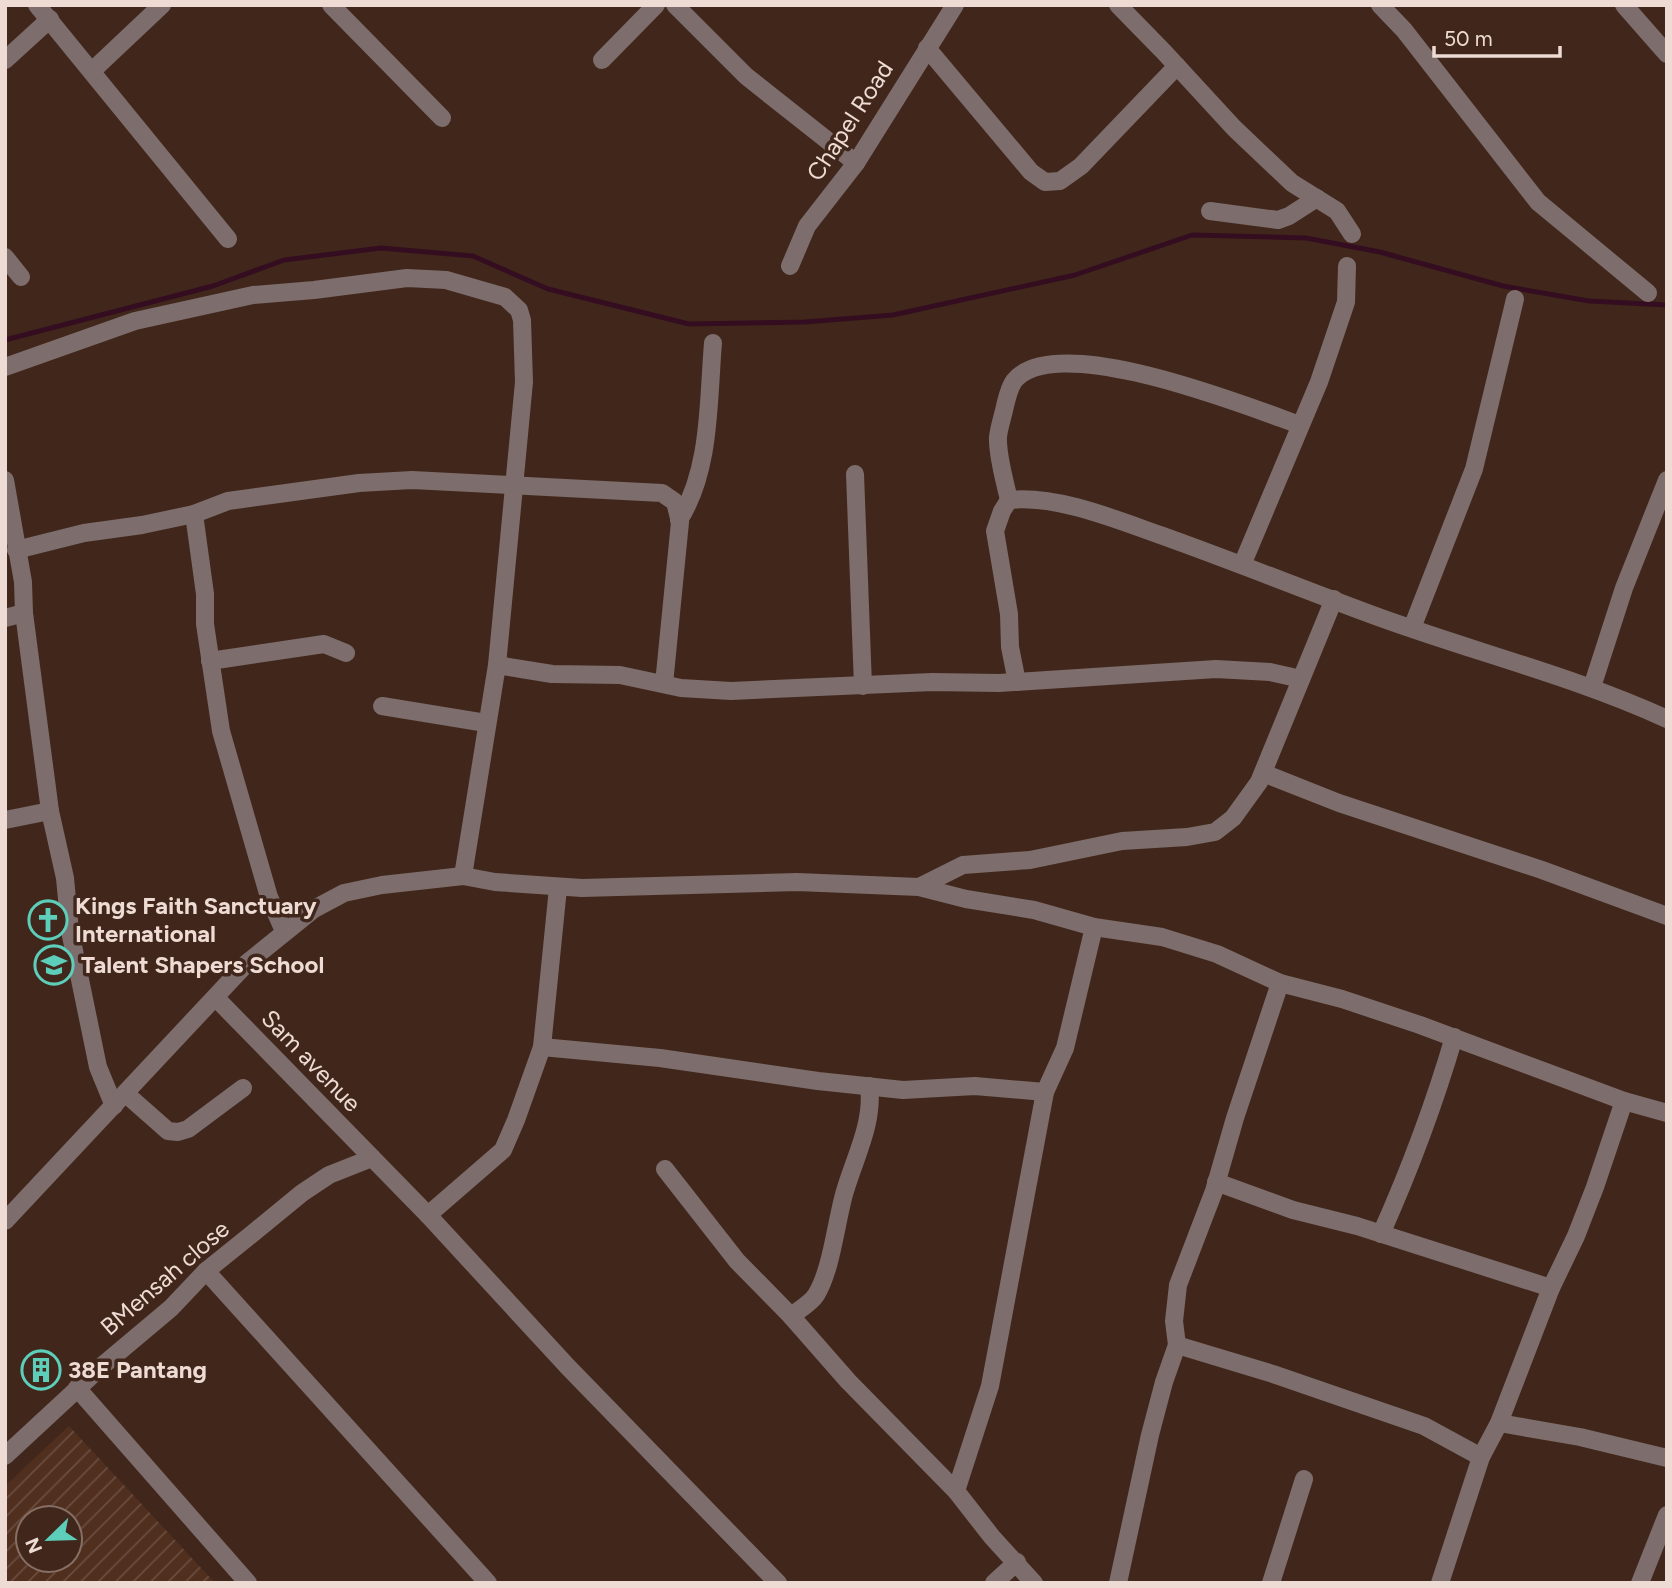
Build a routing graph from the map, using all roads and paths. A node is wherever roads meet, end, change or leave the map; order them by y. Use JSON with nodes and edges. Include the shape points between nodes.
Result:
{"nodes":[{"id":1,"x":37,"y":5,"type":"edge"},
{"id":2,"x":162,"y":5,"type":"edge"},
{"id":3,"x":331,"y":5,"type":"edge"},
{"id":4,"x":656,"y":5,"type":"edge"},
{"id":5,"x":676,"y":5,"type":"edge"},
{"id":6,"x":955,"y":5,"type":"edge"},
{"id":7,"x":1118,"y":5,"type":"edge"},
{"id":8,"x":1380,"y":5,"type":"edge"},
{"id":9,"x":1624,"y":5,"type":"edge"},
{"id":10,"x":50,"y":19,"type":"junction"},
{"id":11,"x":927,"y":48,"type":"junction"},
{"id":12,"x":1667,"y":54,"type":"edge"},
{"id":13,"x":5,"y":60,"type":"edge"},
{"id":14,"x":602,"y":60,"type":"dead end"},
{"id":15,"x":1177,"y":66,"type":"junction"},
{"id":16,"x":92,"y":71,"type":"junction"},
{"id":17,"x":442,"y":118,"type":"dead end"},
{"id":18,"x":856,"y":163,"type":"junction"},
{"id":19,"x":1317,"y":198,"type":"junction"},
{"id":20,"x":1210,"y":211,"type":"dead end"},
{"id":21,"x":1352,"y":234,"type":"dead end"},
{"id":22,"x":228,"y":239,"type":"dead end"},
{"id":23,"x":5,"y":257,"type":"edge"},
{"id":24,"x":790,"y":266,"type":"dead end"},
{"id":25,"x":1347,"y":266,"type":"dead end"},
{"id":26,"x":21,"y":277,"type":"dead end"},
{"id":27,"x":1648,"y":292,"type":"dead end"},
{"id":28,"x":1515,"y":299,"type":"dead end"},
{"id":29,"x":713,"y":343,"type":"dead end"},
{"id":30,"x":5,"y":367,"type":"edge"},
{"id":31,"x":1300,"y":425,"type":"junction"},
{"id":32,"x":855,"y":474,"type":"dead end"},
{"id":33,"x":5,"y":480,"type":"edge"},
{"id":34,"x":1667,"y":480,"type":"edge"},
{"id":35,"x":515,"y":486,"type":"junction"},
{"id":36,"x":1009,"y":500,"type":"junction"},
{"id":37,"x":194,"y":514,"type":"junction"},
{"id":38,"x":679,"y":520,"type":"junction"},
{"id":39,"x":16,"y":550,"type":"junction"},
{"id":40,"x":1242,"y":565,"type":"junction"},
{"id":41,"x":1335,"y":599,"type":"junction"},
{"id":42,"x":24,"y":613,"type":"junction"},
{"id":43,"x":5,"y":618,"type":"edge"},
{"id":44,"x":1412,"y":628,"type":"junction"},
{"id":45,"x":346,"y":653,"type":"dead end"},
{"id":46,"x":210,"y":661,"type":"junction"},
{"id":47,"x":497,"y":665,"type":"junction"},
{"id":48,"x":1301,"y":679,"type":"junction"},
{"id":49,"x":1017,"y":682,"type":"junction"},
{"id":50,"x":664,"y":684,"type":"junction"},
{"id":51,"x":863,"y":686,"type":"junction"},
{"id":52,"x":1592,"y":687,"type":"junction"},
{"id":53,"x":382,"y":706,"type":"dead end"},
{"id":54,"x":1667,"y":719,"type":"edge"},
{"id":55,"x":486,"y":723,"type":"junction"},
{"id":56,"x":1263,"y":773,"type":"junction"},
{"id":57,"x":50,"y":811,"type":"junction"},
{"id":58,"x":5,"y":820,"type":"edge"},
{"id":59,"x":463,"y":876,"type":"junction"},
{"id":60,"x":919,"y":887,"type":"junction"},
{"id":61,"x":558,"y":888,"type":"junction"},
{"id":62,"x":1667,"y":916,"type":"edge"},
{"id":63,"x":1094,"y":927,"type":"junction"},
{"id":64,"x":284,"y":931,"type":"junction"},
{"id":65,"x":1280,"y":983,"type":"junction"},
{"id":66,"x":216,"y":998,"type":"junction"},
{"id":67,"x":1454,"y":1037,"type":"junction"},
{"id":68,"x":542,"y":1047,"type":"junction"},
{"id":69,"x":869,"y":1086,"type":"junction"},
{"id":70,"x":243,"y":1088,"type":"dead end"},
{"id":71,"x":1045,"y":1092,"type":"junction"},
{"id":72,"x":120,"y":1100,"type":"junction"},
{"id":73,"x":1624,"y":1101,"type":"junction"},
{"id":74,"x":1667,"y":1114,"type":"edge"},
{"id":75,"x":372,"y":1158,"type":"junction"},
{"id":76,"x":665,"y":1169,"type":"dead end"},
{"id":77,"x":1216,"y":1182,"type":"junction"},
{"id":78,"x":428,"y":1215,"type":"junction"},
{"id":79,"x":5,"y":1221,"type":"edge"},
{"id":80,"x":1381,"y":1234,"type":"junction"},
{"id":81,"x":206,"y":1271,"type":"junction"},
{"id":82,"x":1551,"y":1288,"type":"junction"},
{"id":83,"x":791,"y":1316,"type":"junction"},
{"id":84,"x":1177,"y":1345,"type":"junction"},
{"id":85,"x":77,"y":1388,"type":"junction"},
{"id":86,"x":1499,"y":1423,"type":"junction"},
{"id":87,"x":5,"y":1456,"type":"edge"},
{"id":88,"x":1481,"y":1457,"type":"junction"},
{"id":89,"x":1667,"y":1458,"type":"edge"},
{"id":90,"x":1304,"y":1479,"type":"dead end"},
{"id":91,"x":956,"y":1490,"type":"junction"},
{"id":92,"x":1667,"y":1515,"type":"edge"},
{"id":93,"x":1017,"y":1562,"type":"junction"},
{"id":94,"x":248,"y":1583,"type":"edge"},
{"id":95,"x":488,"y":1583,"type":"edge"},
{"id":96,"x":778,"y":1583,"type":"edge"},
{"id":97,"x":994,"y":1583,"type":"edge"},
{"id":98,"x":1034,"y":1583,"type":"edge"},
{"id":99,"x":1118,"y":1583,"type":"edge"},
{"id":100,"x":1270,"y":1583,"type":"edge"},
{"id":101,"x":1440,"y":1583,"type":"edge"},
{"id":102,"x":1640,"y":1583,"type":"edge"}],
"edges":[{"from":1,"to":10,"type":"street"},
{"from":2,"to":16,"type":"street"},
{"from":3,"to":17,"type":"street"},
{"from":4,"to":14,"type":"street"},
{"from":5,"to":18,"type":"street","via":[[747,76]]},
{"from":6,"to":11,"type":"street","name":"Chapel Road"},
{"from":7,"to":15,"type":"street"},
{"from":8,"to":27,"type":"street","via":[[1538,202]]},
{"from":9,"to":12,"type":"street"},
{"from":10,"to":13,"type":"street"},
{"from":10,"to":16,"type":"street"},
{"from":11,"to":15,"type":"street","via":[[1031,172],[1045,182],[1060,181],[1081,166]]},
{"from":11,"to":18,"type":"street","name":"Chapel Road"},
{"from":15,"to":19,"type":"street","via":[[1292,183]]},
{"from":16,"to":22,"type":"street"},
{"from":18,"to":24,"type":"street","name":"Chapel Road","via":[[807,226]]},
{"from":19,"to":20,"type":"street","via":[[1278,219]]},
{"from":19,"to":21,"type":"street","via":[[1337,211]]},
{"from":23,"to":26,"type":"street"},
{"from":25,"to":31,"type":"street","via":[[1346,302]]},
{"from":28,"to":44,"type":"street","via":[[1474,469]]},
{"from":29,"to":38,"type":"street","via":[[696,486]]},
{"from":30,"to":35,"type":"street","via":[[135,321],[253,295],[407,278],[446,280],[505,297],[519,310],[524,382]]},
{"from":31,"to":36,"type":"street","via":[[1177,381],[1123,369],[1071,364],[1036,367],[1015,380],[998,439]]},
{"from":31,"to":40,"type":"street"},
{"from":32,"to":51,"type":"street"},
{"from":33,"to":39,"type":"street"},
{"from":34,"to":52,"type":"street","via":[[1624,588]]},
{"from":35,"to":37,"type":"street","via":[[412,480],[359,483],[228,501]]},
{"from":35,"to":38,"type":"street","via":[[662,493],[675,502]]},
{"from":35,"to":47,"type":"street"},
{"from":36,"to":40,"type":"street","via":[[1082,510]]},
{"from":36,"to":49,"type":"street","via":[[995,531]]},
{"from":37,"to":39,"type":"street"},
{"from":37,"to":46,"type":"street"},
{"from":38,"to":50,"type":"street"},
{"from":39,"to":42,"type":"street"},
{"from":40,"to":41,"type":"street"},
{"from":41,"to":44,"type":"street"},
{"from":41,"to":48,"type":"street"},
{"from":42,"to":43,"type":"street"},
{"from":42,"to":57,"type":"street"},
{"from":44,"to":52,"type":"street"},
{"from":45,"to":46,"type":"street","via":[[324,644]]},
{"from":46,"to":64,"type":"street","via":[[221,731],[266,887]]},
{"from":47,"to":50,"type":"street","via":[[552,674],[620,675]]},
{"from":47,"to":55,"type":"street"},
{"from":48,"to":49,"type":"street","via":[[1216,669]]},
{"from":48,"to":56,"type":"street"},
{"from":49,"to":51,"type":"street"},
{"from":50,"to":51,"type":"street","via":[[731,691]]},
{"from":52,"to":54,"type":"street"},
{"from":53,"to":55,"type":"street"},
{"from":55,"to":59,"type":"street"},
{"from":56,"to":60,"type":"street","via":[[1233,818],[1215,832],[1122,841],[1030,860],[963,865]]},
{"from":56,"to":62,"type":"street"},
{"from":57,"to":58,"type":"street"},
{"from":57,"to":72,"type":"street","via":[[98,1068]]},
{"from":59,"to":61,"type":"street"},
{"from":59,"to":64,"type":"street","via":[[344,893]]},
{"from":60,"to":61,"type":"street","via":[[797,882]]},
{"from":60,"to":63,"type":"street"},
{"from":61,"to":68,"type":"street"},
{"from":63,"to":65,"type":"street","via":[[1162,937],[1217,954]]},
{"from":63,"to":71,"type":"street","via":[[1065,1048]]},
{"from":64,"to":66,"type":"street"},
{"from":65,"to":67,"type":"street"},
{"from":65,"to":77,"type":"street"},
{"from":66,"to":72,"type":"street"},
{"from":66,"to":75,"type":"street","name":"Sam avenue"},
{"from":67,"to":73,"type":"street"},
{"from":67,"to":80,"type":"street","via":[[1410,1169]]},
{"from":68,"to":69,"type":"street"},
{"from":68,"to":78,"type":"street","via":[[503,1150]]},
{"from":69,"to":71,"type":"street","via":[[903,1090],[975,1086]]},
{"from":69,"to":83,"type":"street","via":[[871,1102],[863,1138],[824,1278],[815,1297]]},
{"from":70,"to":72,"type":"street","via":[[178,1132],[168,1131]]},
{"from":71,"to":91,"type":"street","via":[[990,1385]]},
{"from":72,"to":79,"type":"street"},
{"from":73,"to":74,"type":"street"},
{"from":73,"to":82,"type":"street","via":[[1595,1187]]},
{"from":75,"to":78,"type":"street","name":"Sam avenue"},
{"from":75,"to":81,"type":"street","name":"BMensah close","via":[[329,1175],[302,1193]]},
{"from":76,"to":83,"type":"street","via":[[737,1261]]},
{"from":77,"to":80,"type":"street","via":[[1293,1210]]},
{"from":77,"to":84,"type":"street","via":[[1178,1285]]},
{"from":78,"to":96,"type":"street","name":"Sam avenue"},
{"from":80,"to":82,"type":"street"},
{"from":81,"to":85,"type":"street","name":"BMensah close","via":[[171,1308]]},
{"from":81,"to":95,"type":"street"},
{"from":82,"to":86,"type":"street"},
{"from":83,"to":91,"type":"street"},
{"from":84,"to":88,"type":"street","via":[[1424,1426]]},
{"from":84,"to":99,"type":"street","via":[[1150,1434]]},
{"from":85,"to":87,"type":"street","name":"BMensah close"},
{"from":85,"to":94,"type":"street"},
{"from":86,"to":88,"type":"street"},
{"from":86,"to":89,"type":"street"},
{"from":88,"to":101,"type":"street"},
{"from":90,"to":100,"type":"street"},
{"from":91,"to":93,"type":"street"},
{"from":92,"to":102,"type":"street"},
{"from":93,"to":97,"type":"street"},
{"from":93,"to":98,"type":"street"}]}
